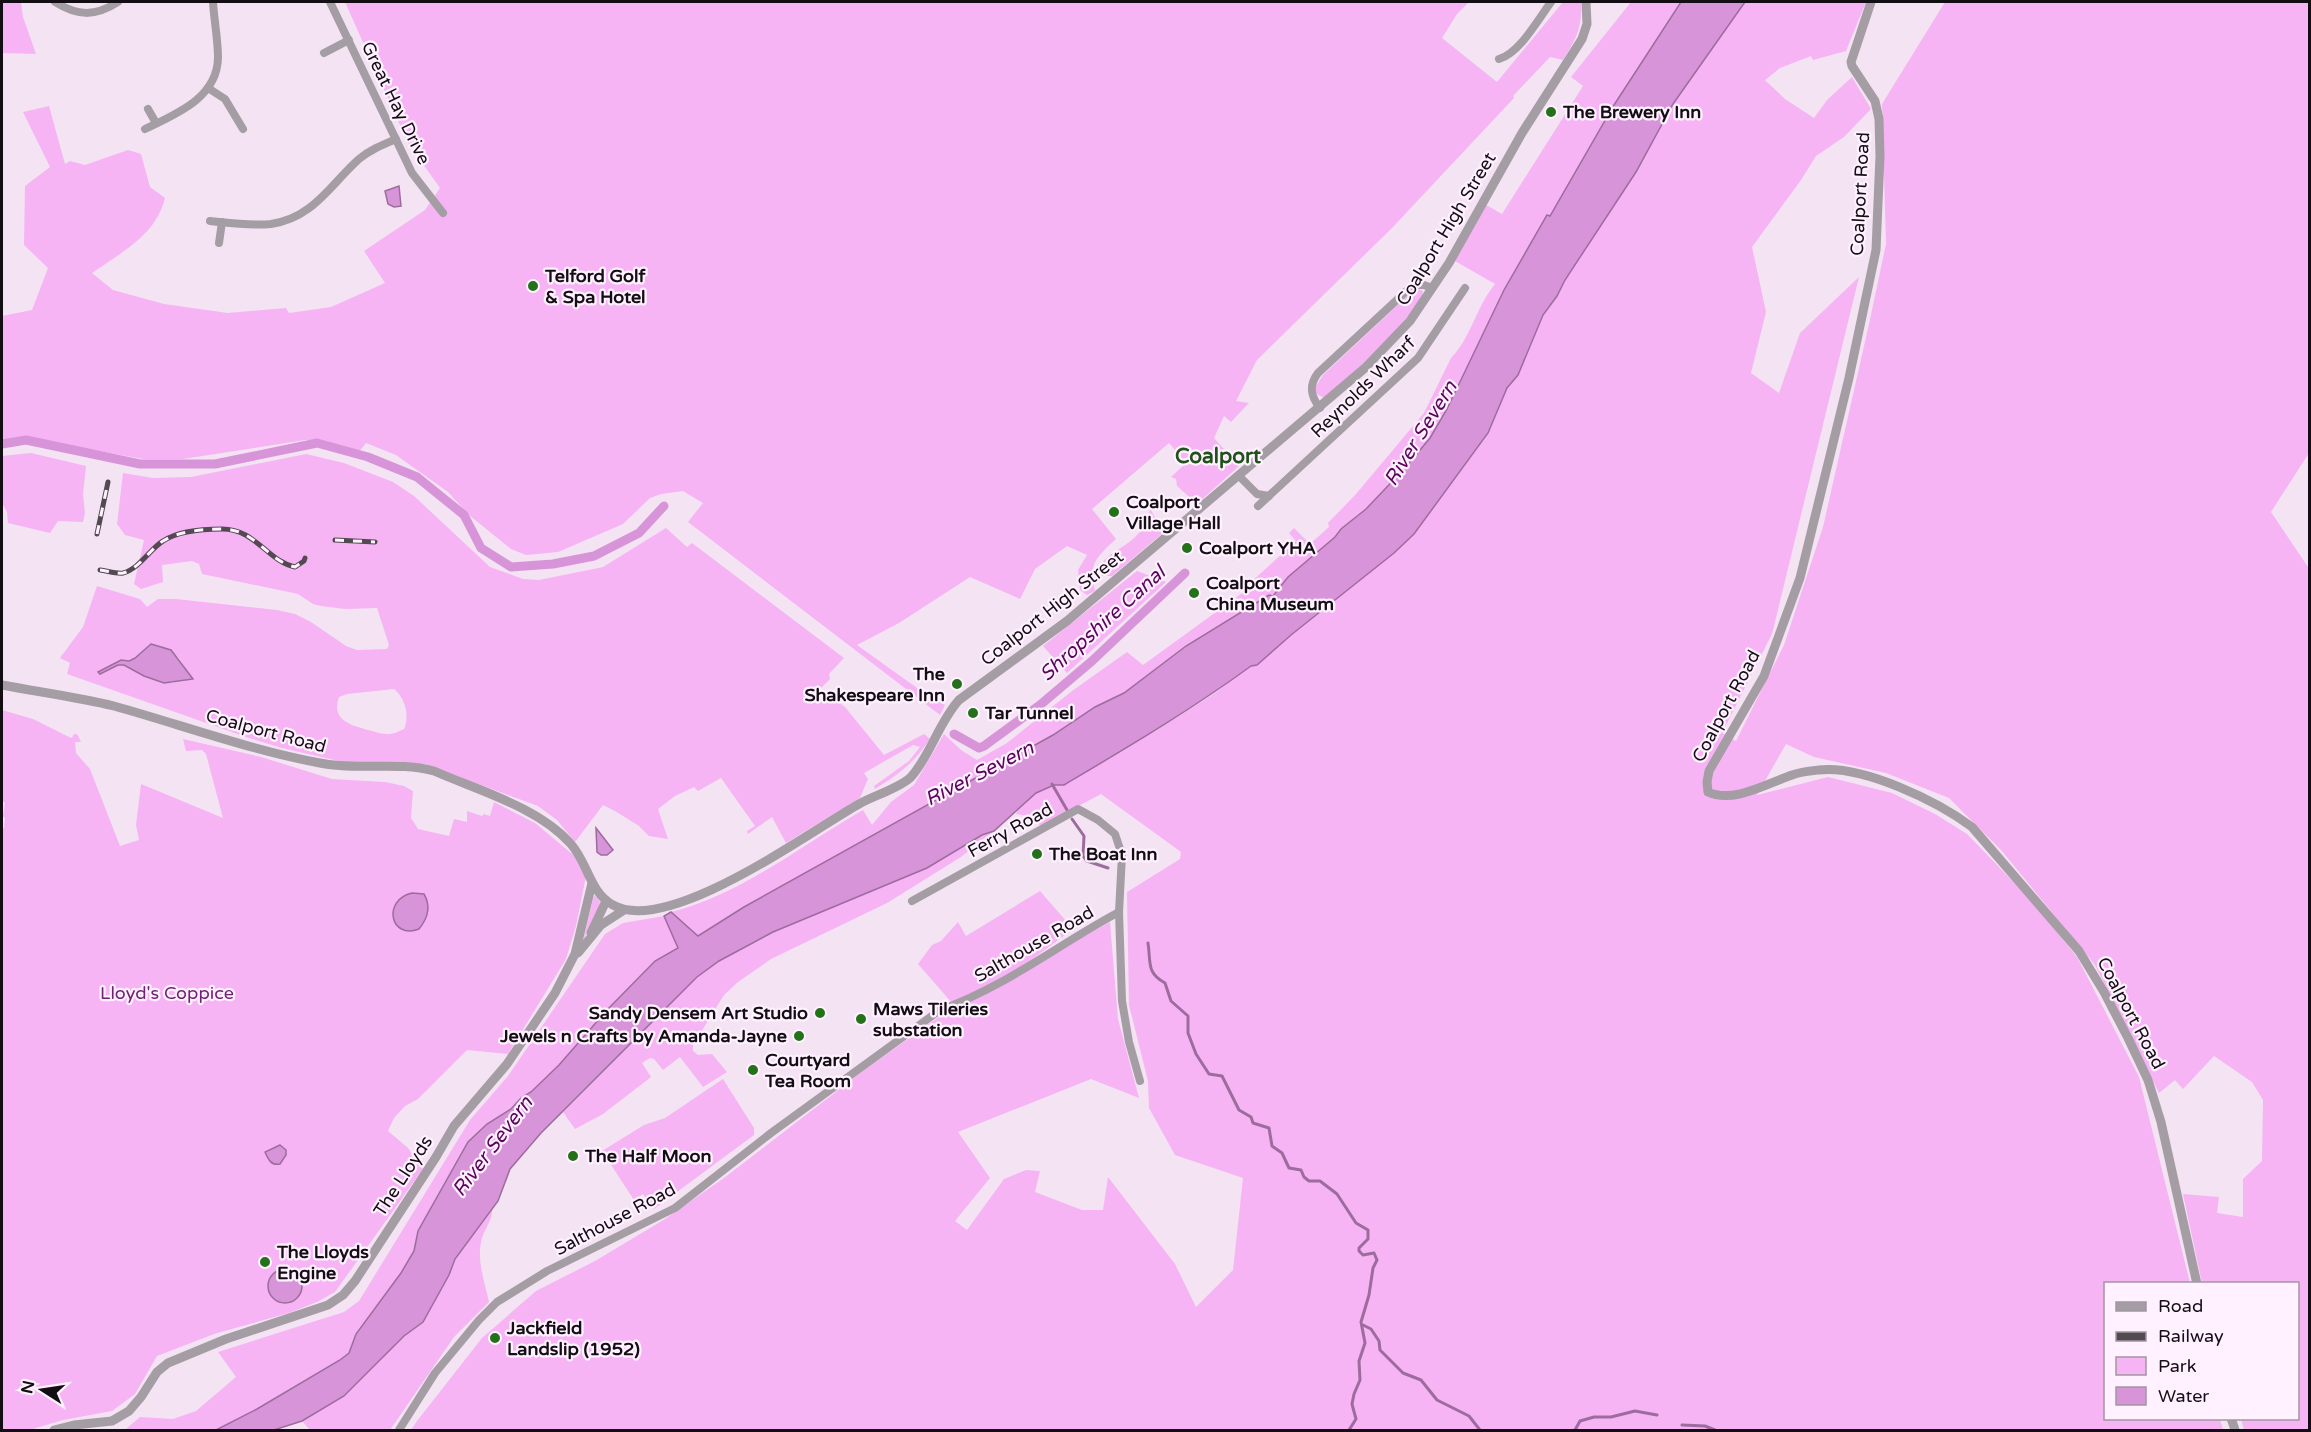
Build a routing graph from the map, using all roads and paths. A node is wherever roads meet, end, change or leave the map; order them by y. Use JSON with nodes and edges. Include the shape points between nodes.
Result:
{"nodes":[{"id":1,"x":55,"y":2,"type":"edge"},
{"id":2,"x":118,"y":2,"type":"edge"},
{"id":3,"x":213,"y":2,"type":"edge"},
{"id":4,"x":330,"y":2,"type":"edge"},
{"id":5,"x":1551,"y":2,"type":"edge"},
{"id":6,"x":1586,"y":2,"type":"edge"},
{"id":7,"x":1871,"y":2,"type":"edge"},
{"id":8,"x":349,"y":40,"type":"junction"},
{"id":9,"x":324,"y":53,"type":"dead end"},
{"id":10,"x":1499,"y":59,"type":"dead end"},
{"id":11,"x":208,"y":88,"type":"junction"},
{"id":12,"x":148,"y":109,"type":"dead end"},
{"id":13,"x":156,"y":123,"type":"junction"},
{"id":14,"x":146,"y":129,"type":"dead end"},
{"id":15,"x":243,"y":129,"type":"dead end"},
{"id":16,"x":396,"y":139,"type":"junction"},
{"id":17,"x":443,"y":213,"type":"dead end"},
{"id":18,"x":210,"y":221,"type":"dead end"},
{"id":19,"x":222,"y":222,"type":"junction"},
{"id":20,"x":219,"y":243,"type":"dead end"},
{"id":21,"x":1432,"y":288,"type":"junction"},
{"id":22,"x":1465,"y":288,"type":"dead end"},
{"id":23,"x":1320,"y":408,"type":"junction"},
{"id":24,"x":1240,"y":477,"type":"junction"},
{"id":25,"x":1269,"y":496,"type":"junction"},
{"id":26,"x":1258,"y":506,"type":"dead end"},
{"id":27,"x":2,"y":685,"type":"edge"},
{"id":28,"x":592,"y":883,"type":"junction"},
{"id":29,"x":606,"y":901,"type":"junction"},
{"id":30,"x":912,"y":901,"type":"dead end"},
{"id":31,"x":624,"y":910,"type":"junction"},
{"id":32,"x":1119,"y":912,"type":"junction"},
{"id":33,"x":587,"y":940,"type":"junction"},
{"id":34,"x":571,"y":963,"type":"junction"},
{"id":35,"x":1140,"y":1081,"type":"dead end"},
{"id":36,"x":2197,"y":1282,"type":"edge"},
{"id":37,"x":54,"y":1431,"type":"edge"},
{"id":38,"x":399,"y":1431,"type":"edge"}],
"edges":[{"from":1,"to":2,"type":"street","via":[[88,14]]},
{"from":3,"to":11,"type":"street","via":[[218,59]]},
{"from":4,"to":8,"type":"street","name":"Great Hay Drive"},
{"from":5,"to":10,"type":"street","via":[[1520,44]]},
{"from":6,"to":21,"type":"street","name":"Coalport High Street","via":[[1587,24],[1582,39]]},
{"from":7,"to":36,"type":"street","name":"Coalport Road","via":[[1852,66],[1875,101],[1879,119],[1876,250],[1800,578],[1764,676],[1709,771],[1708,792],[1717,797],[1750,792],[1793,774],[1849,772],[1918,794],[1972,827],[2079,951],[2128,1038],[2148,1080],[2161,1122]]},
{"from":8,"to":9,"type":"street"},
{"from":8,"to":16,"type":"street","name":"Great Hay Drive"},
{"from":11,"to":13,"type":"street","via":[[189,107]]},
{"from":11,"to":15,"type":"street","via":[[225,99]]},
{"from":12,"to":13,"type":"street"},
{"from":13,"to":14,"type":"street"},
{"from":16,"to":17,"type":"street","name":"Great Hay Drive","via":[[412,173]]},
{"from":16,"to":19,"type":"street","via":[[358,160],[309,210],[273,224]]},
{"from":18,"to":19,"type":"street"},
{"from":19,"to":20,"type":"street"},
{"from":21,"to":23,"type":"street","name":"Coalport High Street","via":[[1410,321]]},
{"from":21,"to":23,"type":"street","via":[[1413,285],[1312,380],[1312,398]]},
{"from":22,"to":25,"type":"street","name":"Reynolds Wharf","via":[[1418,358]]},
{"from":23,"to":24,"type":"street","name":"Coalport High Street"},
{"from":24,"to":25,"type":"street","via":[[1257,494]]},
{"from":24,"to":31,"type":"street","name":"Coalport High Street","via":[[1066,621],[959,700],[910,778],[732,880],[687,901],[640,911]]},
{"from":25,"to":26,"type":"street","name":"Reynolds Wharf"},
{"from":27,"to":28,"type":"street","name":"Coalport Road","via":[[110,706],[323,764],[420,767],[434,771],[535,815],[570,842]]},
{"from":28,"to":29,"type":"street"},
{"from":28,"to":34,"type":"street","name":"The Lloyds"},
{"from":29,"to":31,"type":"street"},
{"from":29,"to":33,"type":"street"},
{"from":30,"to":32,"type":"street","name":"Ferry Road","via":[[1078,810],[1115,834],[1122,855]]},
{"from":31,"to":33,"type":"street"},
{"from":32,"to":35,"type":"street","via":[[1122,1001]]},
{"from":32,"to":38,"type":"street","name":"Salthouse Road","via":[[1011,978],[940,1010],[675,1208],[547,1271],[497,1302],[451,1352]]},
{"from":33,"to":34,"type":"street"},
{"from":34,"to":37,"type":"street","name":"The Lloyds","via":[[507,1064],[454,1126],[344,1295],[328,1305],[168,1363],[129,1411],[112,1421]]}]}
